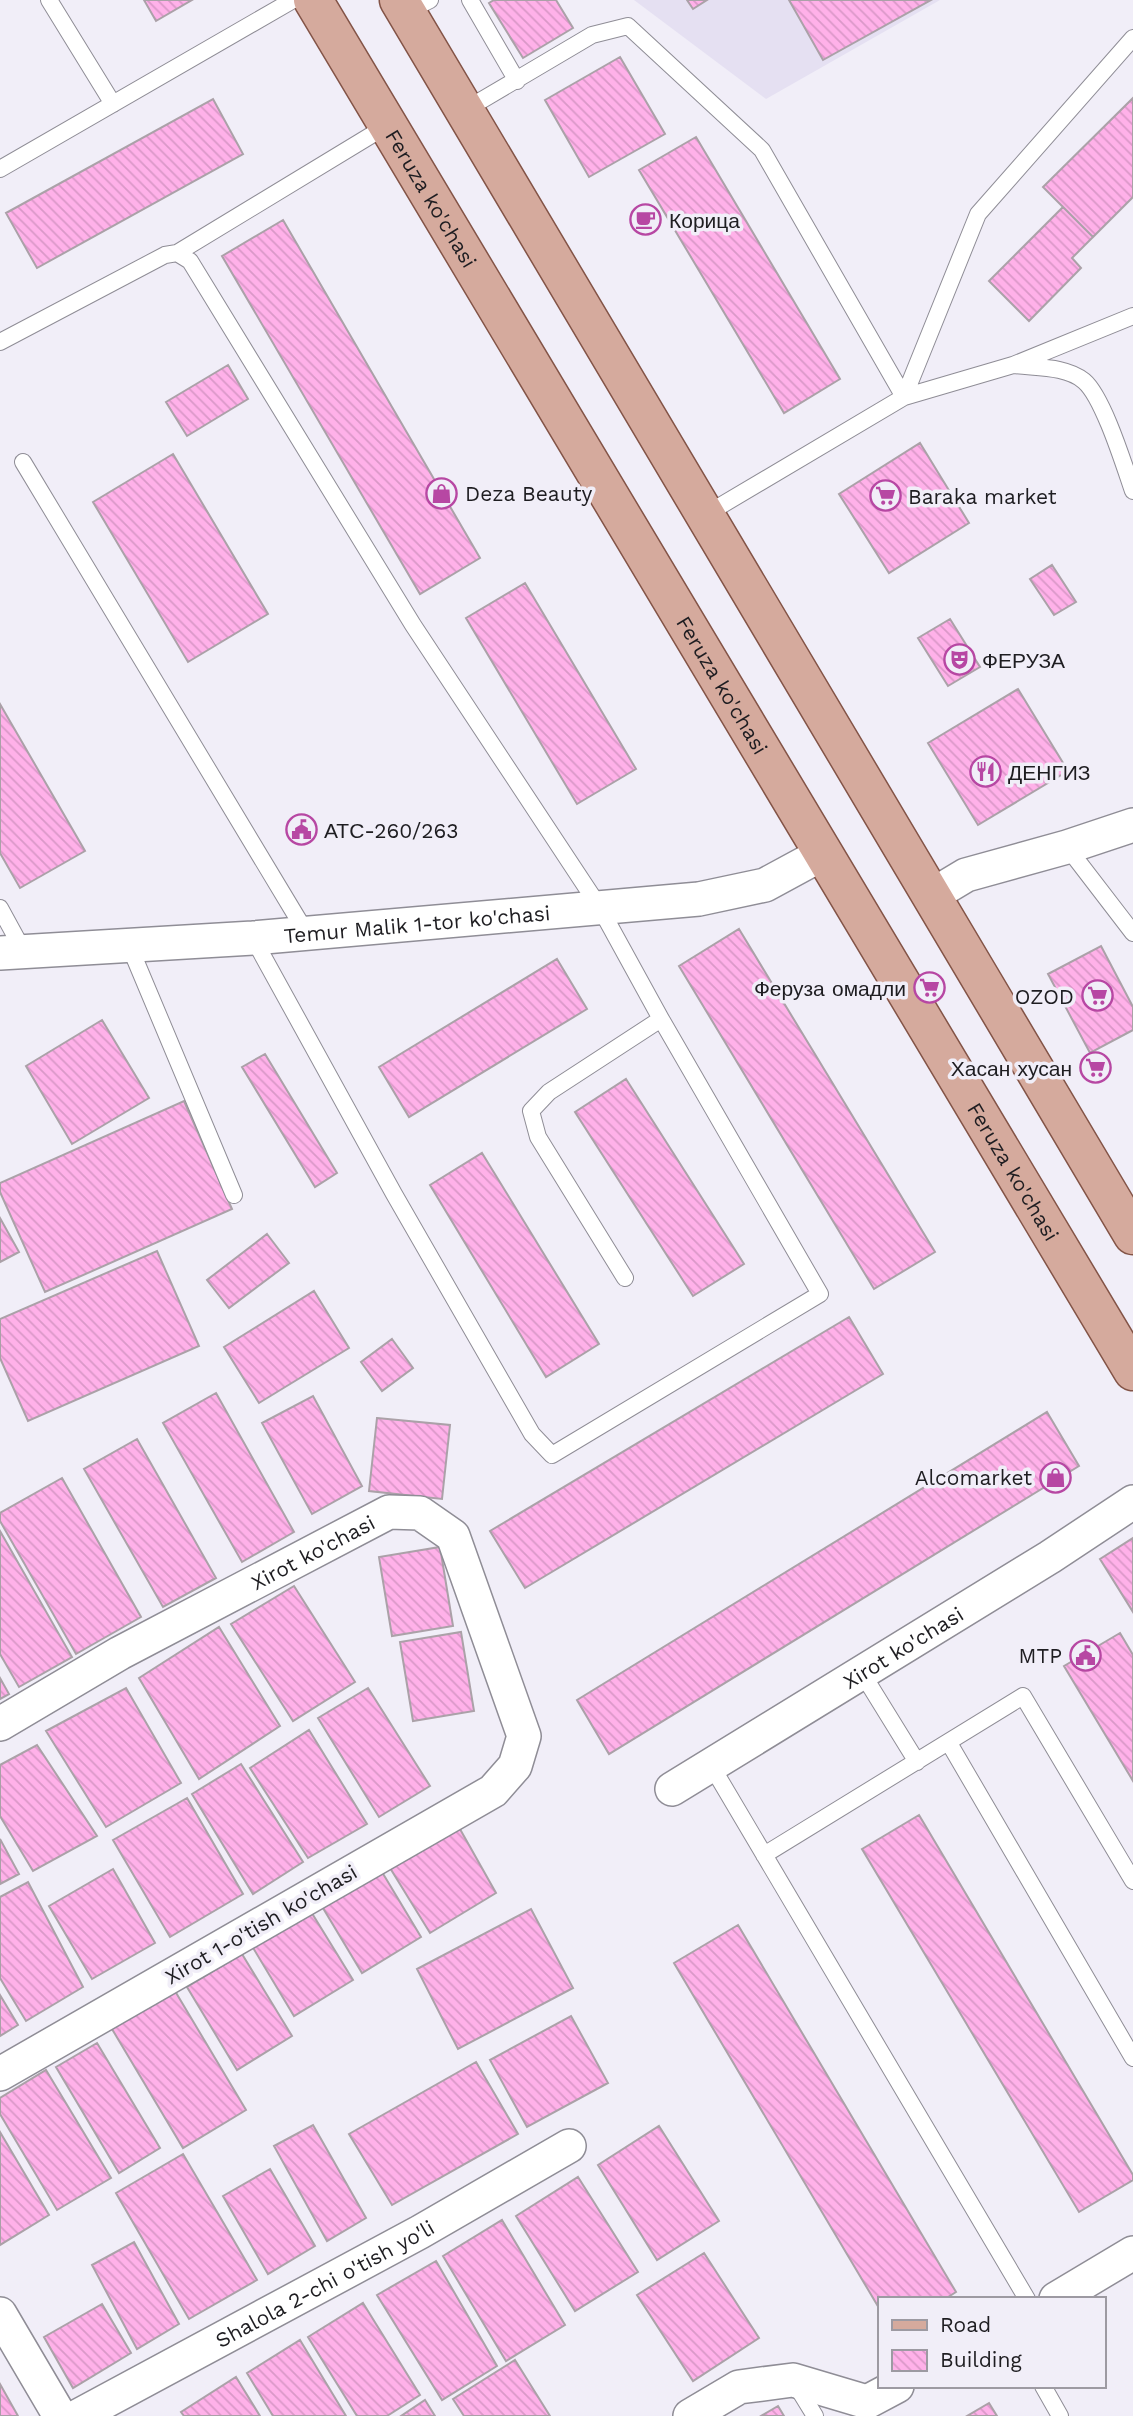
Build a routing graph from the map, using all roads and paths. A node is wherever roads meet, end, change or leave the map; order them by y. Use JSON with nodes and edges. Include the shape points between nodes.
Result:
{"nodes":[{"id":1,"x":49,"y":0,"type":"edge"},
{"id":2,"x":293,"y":0,"type":"edge"},
{"id":3,"x":313,"y":0,"type":"edge"},
{"id":4,"x":470,"y":0,"type":"edge"},
{"id":5,"x":412,"y":4,"type":"edge"},
{"id":6,"x":1133,"y":38,"type":"edge"},
{"id":7,"x":517,"y":80,"type":"junction"},
{"id":8,"x":113,"y":104,"type":"junction"},
{"id":9,"x":465,"y":110,"type":"junction"},
{"id":10,"x":388,"y":125,"type":"junction"},
{"id":11,"x":0,"y":169,"type":"edge"},
{"id":12,"x":177,"y":253,"type":"junction"},
{"id":13,"x":1133,"y":316,"type":"edge"},
{"id":14,"x":0,"y":342,"type":"edge"},
{"id":15,"x":1013,"y":365,"type":"junction"},
{"id":16,"x":904,"y":397,"type":"junction"},
{"id":17,"x":23,"y":462,"type":"dead end"},
{"id":18,"x":1133,"y":491,"type":"edge"},
{"id":19,"x":705,"y":515,"type":"junction"},
{"id":20,"x":1133,"y":825,"type":"edge"},
{"id":21,"x":1067,"y":846,"type":"junction"},
{"id":22,"x":824,"y":853,"type":"junction"},
{"id":23,"x":931,"y":896,"type":"junction"},
{"id":24,"x":0,"y":908,"type":"edge"},
{"id":25,"x":600,"y":908,"type":"junction"},
{"id":26,"x":1133,"y":933,"type":"edge"},
{"id":27,"x":307,"y":934,"type":"junction"},
{"id":28,"x":253,"y":938,"type":"junction"},
{"id":29,"x":129,"y":945,"type":"junction"},
{"id":30,"x":12,"y":952,"type":"edge"},
{"id":31,"x":661,"y":1019,"type":"junction"},
{"id":32,"x":234,"y":1195,"type":"dead end"},
{"id":33,"x":1133,"y":1235,"type":"edge"},
{"id":34,"x":625,"y":1278,"type":"dead end"},
{"id":35,"x":1133,"y":1371,"type":"edge"},
{"id":36,"x":1133,"y":1502,"type":"edge"},
{"id":37,"x":862,"y":1673,"type":"junction"},
{"id":38,"x":0,"y":1724,"type":"edge"},
{"id":39,"x":949,"y":1743,"type":"junction"},
{"id":40,"x":917,"y":1762,"type":"junction"},
{"id":41,"x":711,"y":1765,"type":"junction"},
{"id":42,"x":515,"y":1766,"type":"joint"},
{"id":43,"x":672,"y":1790,"type":"dead end"},
{"id":44,"x":764,"y":1855,"type":"junction"},
{"id":45,"x":1133,"y":1881,"type":"edge"},
{"id":46,"x":1133,"y":2058,"type":"edge"},
{"id":47,"x":0,"y":2074,"type":"edge"},
{"id":48,"x":569,"y":2146,"type":"dead end"},
{"id":49,"x":1133,"y":2253,"type":"edge"},
{"id":50,"x":1026,"y":2297,"type":"edge"},
{"id":51,"x":1059,"y":2297,"type":"edge"},
{"id":52,"x":0,"y":2314,"type":"edge"},
{"id":53,"x":793,"y":2380,"type":"junction"},
{"id":54,"x":893,"y":2388,"type":"edge"},
{"id":55,"x":1044,"y":2388,"type":"edge"},
{"id":56,"x":60,"y":2416,"type":"edge"},
{"id":57,"x":78,"y":2416,"type":"edge"},
{"id":58,"x":690,"y":2416,"type":"edge"},
{"id":59,"x":815,"y":2416,"type":"edge"},
{"id":60,"x":1060,"y":2416,"type":"edge"}],
"edges":[{"from":1,"to":8,"type":"lane"},
{"from":2,"to":8,"type":"lane"},
{"from":3,"to":10,"type":"main road","name":"Feruza ko'chasi"},
{"from":4,"to":7,"type":"lane"},
{"from":5,"to":9,"type":"main road"},
{"from":6,"to":16,"type":"lane","via":[[978,214]]},
{"from":7,"to":9,"type":"lane"},
{"from":7,"to":16,"type":"lane","via":[[592,35],[628,26],[762,150]]},
{"from":8,"to":11,"type":"lane"},
{"from":9,"to":19,"type":"main road"},
{"from":10,"to":12,"type":"lane"},
{"from":10,"to":22,"type":"main road","name":"Feruza ko'chasi"},
{"from":12,"to":14,"type":"lane","via":[[165,255]]},
{"from":12,"to":25,"type":"lane","via":[[190,261],[413,625]]},
{"from":13,"to":15,"type":"lane"},
{"from":15,"to":16,"type":"lane"},
{"from":15,"to":18,"type":"lane","via":[[1066,372],[1084,381],[1098,401]]},
{"from":16,"to":19,"type":"lane"},
{"from":17,"to":27,"type":"lane"},
{"from":19,"to":23,"type":"main road"},
{"from":20,"to":21,"type":"street"},
{"from":21,"to":23,"type":"street","via":[[966,874]]},
{"from":21,"to":26,"type":"lane"},
{"from":22,"to":25,"type":"street","name":"Temur Malik 1-tor ko'chasi","via":[[765,885],[699,899]]},
{"from":22,"to":35,"type":"main road","name":"Feruza ko'chasi"},
{"from":23,"to":33,"type":"main road"},
{"from":24,"to":30,"type":"lane"},
{"from":25,"to":27,"type":"street","name":"Temur Malik 1-tor ko'chasi"},
{"from":25,"to":31,"type":"lane"},
{"from":27,"to":28,"type":"street","name":"Temur Malik 1-tor ko'chasi"},
{"from":28,"to":29,"type":"street","name":"Temur Malik 1-tor ko'chasi"},
{"from":28,"to":31,"type":"lane","via":[[532,1434],[552,1455],[820,1294]]},
{"from":29,"to":30,"type":"street","name":"Temur Malik 1-tor ko'chasi"},
{"from":29,"to":32,"type":"lane"},
{"from":31,"to":34,"type":"lane","via":[[549,1092],[531,1111],[538,1137]]},
{"from":36,"to":37,"type":"street","name":"Xirot ko'chasi"},
{"from":37,"to":40,"type":"lane"},
{"from":37,"to":41,"type":"street","name":"Xirot ko'chasi"},
{"from":38,"to":42,"type":"street","name":"Xirot ko'chasi","via":[[120,1653],[389,1512],[420,1513],[453,1536],[524,1736]]},
{"from":39,"to":40,"type":"lane"},
{"from":39,"to":45,"type":"lane","via":[[1023,1696]]},
{"from":39,"to":46,"type":"lane"},
{"from":40,"to":44,"type":"lane"},
{"from":41,"to":43,"type":"street","name":"Xirot ko'chasi"},
{"from":41,"to":44,"type":"lane"},
{"from":42,"to":47,"type":"street","name":"Xirot 1-o'tish ko'chasi","via":[[493,1791]]},
{"from":44,"to":50,"type":"lane"},
{"from":48,"to":57,"type":"street","name":"Shalola 2-chi o'tish yo'li","via":[[420,2232]]},
{"from":49,"to":51,"type":"street"},
{"from":52,"to":56,"type":"street"},
{"from":53,"to":54,"type":"street","via":[[867,2402]]},
{"from":53,"to":58,"type":"street","via":[[739,2386]]},
{"from":53,"to":59,"type":"lane"},
{"from":55,"to":60,"type":"lane"}]}
